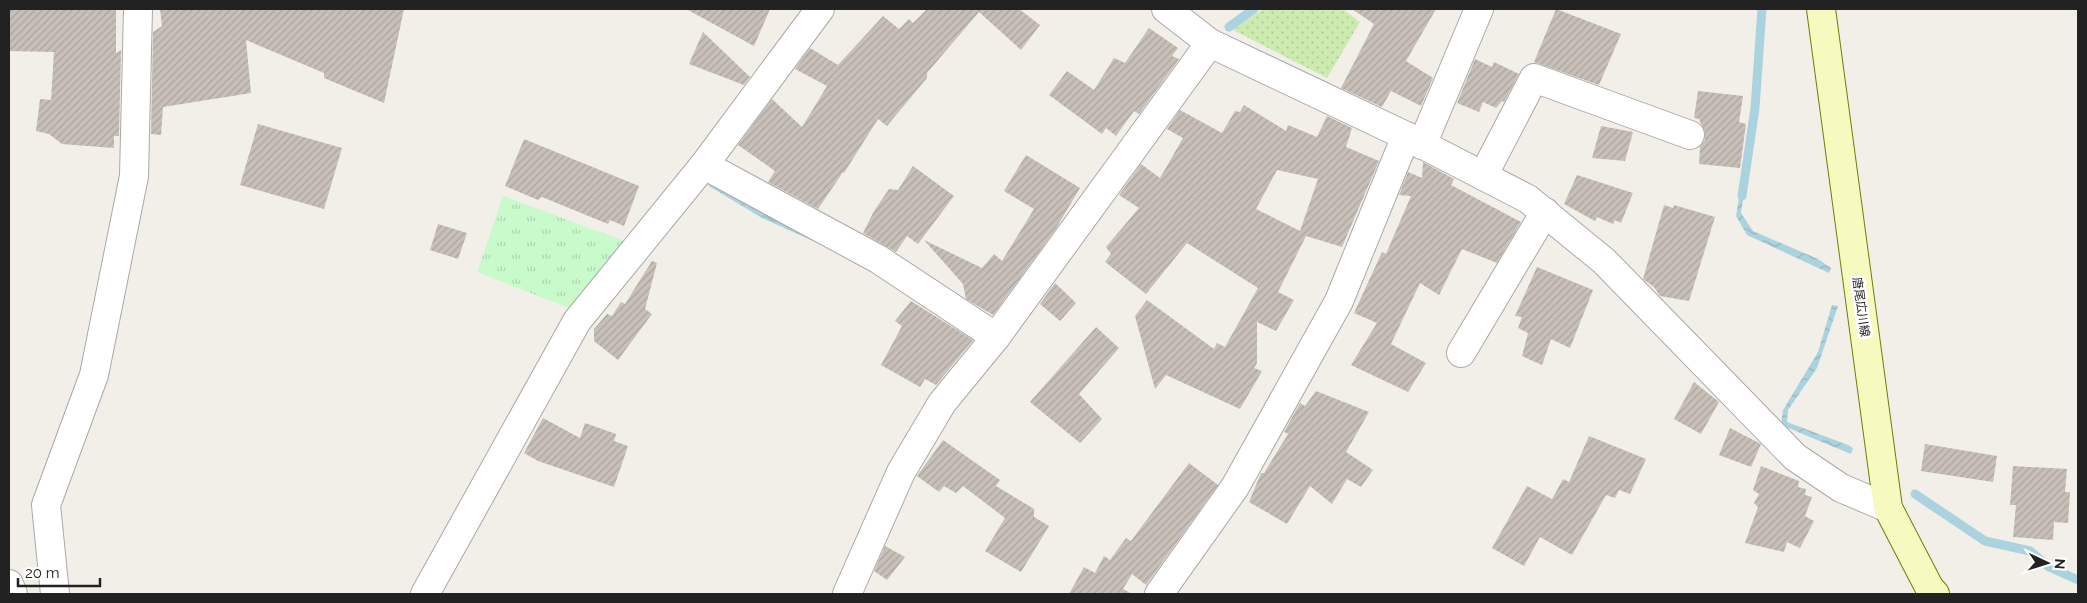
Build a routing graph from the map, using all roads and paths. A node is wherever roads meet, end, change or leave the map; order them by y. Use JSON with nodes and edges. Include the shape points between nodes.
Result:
{"nodes":[{"id":1,"x":138,"y":9,"type":"edge"},
{"id":2,"x":820,"y":9,"type":"edge"},
{"id":3,"x":1166,"y":9,"type":"edge"},
{"id":4,"x":1479,"y":9,"type":"edge"},
{"id":5,"x":1821,"y":9,"type":"edge"},
{"id":6,"x":1210,"y":43,"type":"junction"},
{"id":7,"x":1690,"y":135,"type":"dead end"},
{"id":8,"x":1414,"y":140,"type":"junction"},
{"id":9,"x":704,"y":166,"type":"junction"},
{"id":10,"x":1484,"y":176,"type":"junction"},
{"id":11,"x":1544,"y":212,"type":"junction"},
{"id":12,"x":996,"y":337,"type":"junction"},
{"id":13,"x":1461,"y":353,"type":"dead end"},
{"id":14,"x":1888,"y":508,"type":"junction"},
{"id":15,"x":9,"y":584,"type":"edge"},
{"id":16,"x":13,"y":594,"type":"edge"},
{"id":17,"x":55,"y":594,"type":"edge"},
{"id":18,"x":425,"y":594,"type":"edge"},
{"id":19,"x":847,"y":594,"type":"edge"},
{"id":20,"x":1159,"y":594,"type":"edge"},
{"id":21,"x":1935,"y":594,"type":"edge"}],
"edges":[{"from":1,"to":17,"type":"street","via":[[134,176],[94,375],[46,505]]},
{"from":2,"to":9,"type":"street"},
{"from":3,"to":6,"type":"street"},
{"from":4,"to":8,"type":"street"},
{"from":5,"to":14,"type":"main road","name":"唐尾広川線"},
{"from":6,"to":8,"type":"street"},
{"from":6,"to":12,"type":"street"},
{"from":7,"to":10,"type":"street","via":[[1534,78]]},
{"from":8,"to":10,"type":"street"},
{"from":8,"to":20,"type":"street","via":[[1339,301],[1235,487]]},
{"from":9,"to":12,"type":"street","via":[[878,259]]},
{"from":9,"to":18,"type":"street","via":[[577,321]]},
{"from":10,"to":11,"type":"street","via":[[1528,199]]},
{"from":11,"to":13,"type":"street"},
{"from":11,"to":14,"type":"street","via":[[1604,261],[1795,457],[1841,488]]},
{"from":12,"to":19,"type":"street","via":[[942,403],[901,472]]},
{"from":14,"to":21,"type":"main road","name":"唐尾広川線"},
{"from":15,"to":16,"type":"street"}]}
